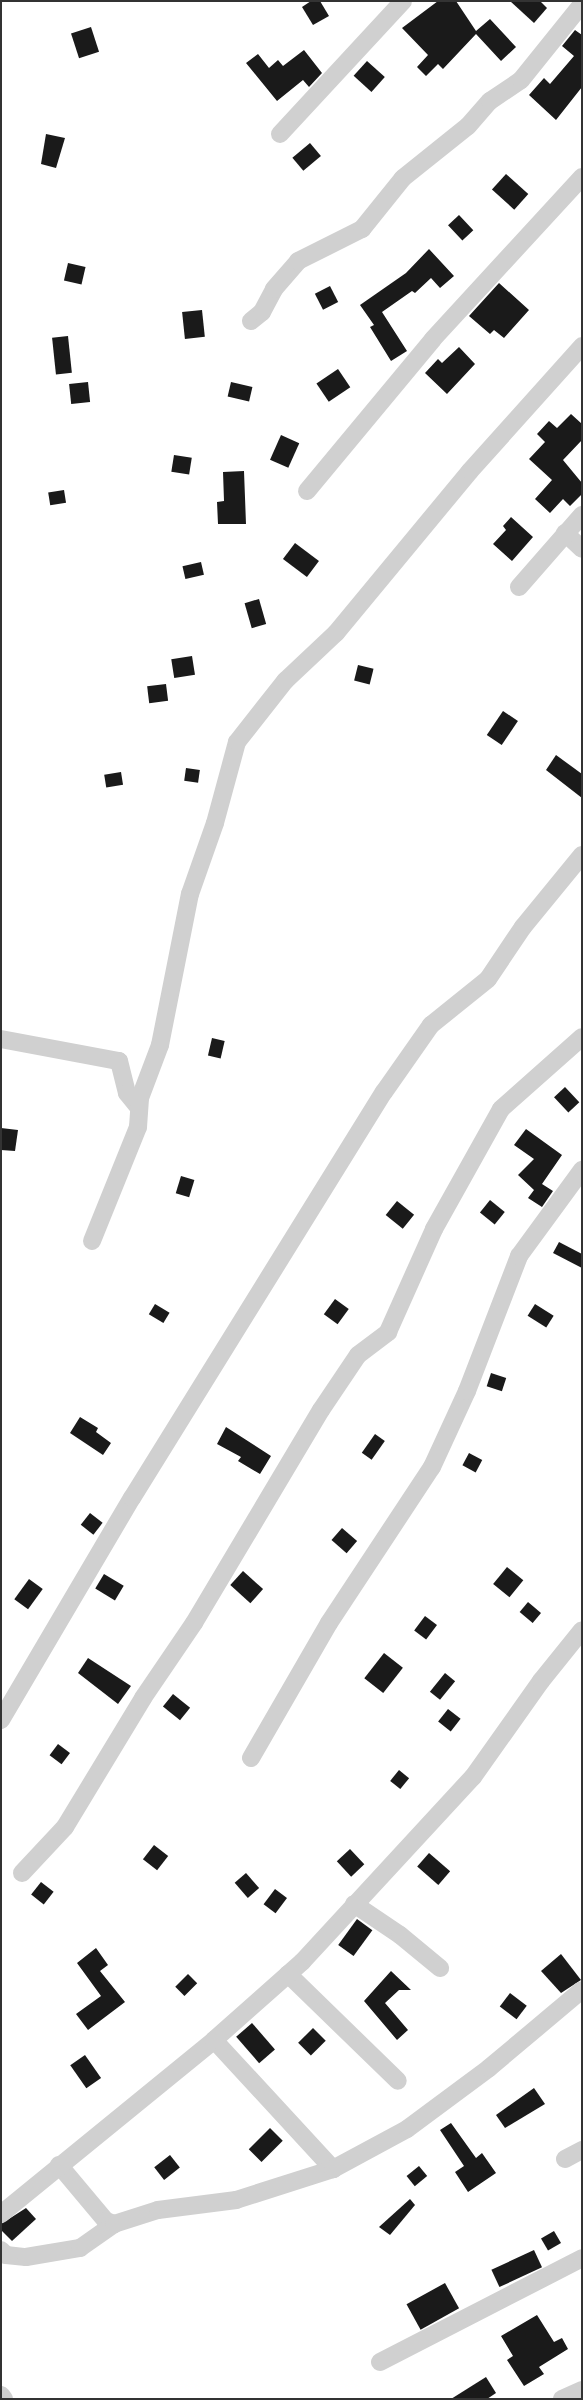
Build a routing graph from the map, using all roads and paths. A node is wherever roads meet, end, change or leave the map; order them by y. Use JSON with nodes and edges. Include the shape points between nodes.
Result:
{"nodes":[{"id":1,"x":403,"y":1,"type":"edge"},
{"id":2,"x":582,"y":4,"type":"edge"},
{"id":3,"x":280,"y":134,"type":"dead end"},
{"id":4,"x":582,"y":177,"type":"edge"},
{"id":5,"x":251,"y":321,"type":"dead end"},
{"id":6,"x":582,"y":346,"type":"edge"},
{"id":7,"x":307,"y":491,"type":"dead end"},
{"id":8,"x":582,"y":515,"type":"edge"},
{"id":9,"x":565,"y":533,"type":"junction"},
{"id":10,"x":582,"y":549,"type":"edge"},
{"id":11,"x":519,"y":587,"type":"dead end"},
{"id":12,"x":582,"y":855,"type":"edge"},
{"id":13,"x":582,"y":1037,"type":"edge"},
{"id":14,"x":1,"y":1039,"type":"edge"},
{"id":15,"x":139,"y":1108,"type":"junction"},
{"id":16,"x":582,"y":1170,"type":"edge"},
{"id":17,"x":92,"y":1241,"type":"dead end"},
{"id":18,"x":582,"y":1630,"type":"edge"},
{"id":19,"x":1,"y":1720,"type":"edge"},
{"id":20,"x":250,"y":1758,"type":"dead end"},
{"id":21,"x":22,"y":1874,"type":"dead end"},
{"id":22,"x":354,"y":1904,"type":"junction"},
{"id":23,"x":440,"y":1968,"type":"dead end"},
{"id":24,"x":288,"y":1974,"type":"junction"},
{"id":25,"x":582,"y":1990,"type":"edge"},
{"id":26,"x":214,"y":2040,"type":"junction"},
{"id":27,"x":398,"y":2081,"type":"dead end"},
{"id":28,"x":582,"y":2150,"type":"edge"},
{"id":29,"x":565,"y":2159,"type":"dead end"},
{"id":30,"x":59,"y":2165,"type":"junction"},
{"id":31,"x":333,"y":2169,"type":"junction"},
{"id":32,"x":1,"y":2214,"type":"edge"},
{"id":33,"x":114,"y":2224,"type":"junction"},
{"id":34,"x":1,"y":2250,"type":"edge"},
{"id":35,"x":582,"y":2258,"type":"edge"},
{"id":36,"x":380,"y":2362,"type":"dead end"},
{"id":37,"x":582,"y":2390,"type":"edge"},
{"id":38,"x":1,"y":2395,"type":"edge"},
{"id":39,"x":4,"y":2399,"type":"edge"},
{"id":40,"x":562,"y":2399,"type":"edge"}],
"edges":[{"from":1,"to":3,"type":"street"},
{"from":2,"to":5,"type":"street","via":[[521,80],[490,101],[468,126],[403,178],[362,229],[298,261],[274,289],[262,312]]},
{"from":4,"to":7,"type":"street","via":[[434,339]]},
{"from":6,"to":15,"type":"street","via":[[470,471],[336,633],[285,680],[238,742],[190,894],[160,1045]]},
{"from":8,"to":9,"type":"street"},
{"from":9,"to":10,"type":"street"},
{"from":9,"to":11,"type":"street"},
{"from":12,"to":19,"type":"street","via":[[523,927],[488,978],[431,1025],[384,1092],[132,1498]]},
{"from":13,"to":21,"type":"street","via":[[501,1109],[434,1229],[388,1332],[358,1355],[65,1827]]},
{"from":14,"to":15,"type":"street","via":[[119,1061],[127,1093]]},
{"from":15,"to":17,"type":"street","via":[[138,1127]]},
{"from":16,"to":20,"type":"street","via":[[520,1256],[467,1391],[432,1467],[329,1623]]},
{"from":18,"to":22,"type":"street","via":[[541,1681],[473,1777]]},
{"from":22,"to":23,"type":"street","via":[[400,1935]]},
{"from":22,"to":24,"type":"street"},
{"from":24,"to":26,"type":"street"},
{"from":24,"to":27,"type":"street"},
{"from":25,"to":31,"type":"street","via":[[489,2068],[406,2129]]},
{"from":26,"to":30,"type":"street"},
{"from":26,"to":31,"type":"street"},
{"from":28,"to":29,"type":"street"},
{"from":30,"to":32,"type":"street"},
{"from":30,"to":33,"type":"street","via":[[106,2221]]},
{"from":31,"to":33,"type":"street","via":[[236,2200],[158,2210]]},
{"from":33,"to":34,"type":"street","via":[[80,2248],[26,2257],[6,2255]]},
{"from":35,"to":36,"type":"street"},
{"from":37,"to":40,"type":"street"},
{"from":38,"to":39,"type":"street"}]}
